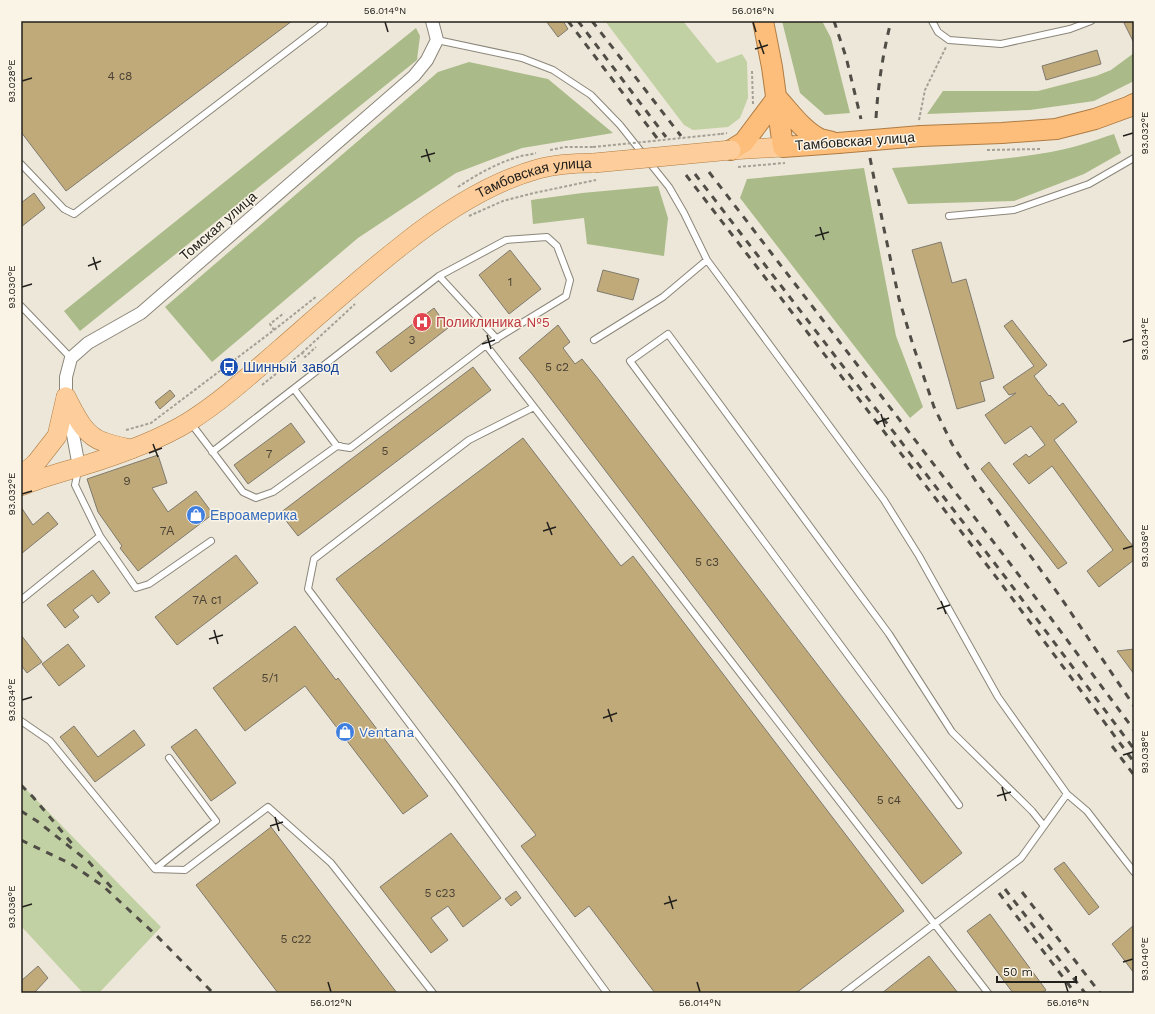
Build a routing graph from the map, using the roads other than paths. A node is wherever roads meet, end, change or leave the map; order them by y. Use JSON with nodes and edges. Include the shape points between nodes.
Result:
{"nodes":[{"id":1,"x":324,"y":21,"type":"edge"},
{"id":2,"x":432,"y":21,"type":"edge"},
{"id":3,"x":763,"y":21,"type":"edge"},
{"id":4,"x":932,"y":21,"type":"edge"},
{"id":5,"x":1091,"y":21,"type":"edge"},
{"id":6,"x":437,"y":40,"type":"junction"},
{"id":7,"x":777,"y":98,"type":"junction"},
{"id":8,"x":1134,"y":104,"type":"edge"},
{"id":9,"x":726,"y":142,"type":"junction"},
{"id":10,"x":838,"y":143,"type":"junction"},
{"id":11,"x":782,"y":147,"type":"junction"},
{"id":12,"x":1134,"y":158,"type":"edge"},
{"id":13,"x":21,"y":164,"type":"edge"},
{"id":14,"x":949,"y":216,"type":"dead end"},
{"id":15,"x":706,"y":260,"type":"junction"},
{"id":16,"x":439,"y":276,"type":"junction"},
{"id":17,"x":21,"y":306,"type":"edge"},
{"id":18,"x":496,"y":339,"type":"junction"},
{"id":19,"x":594,"y":340,"type":"dead end"},
{"id":20,"x":486,"y":346,"type":"junction"},
{"id":21,"x":71,"y":358,"type":"junction"},
{"id":22,"x":294,"y":389,"type":"junction"},
{"id":23,"x":66,"y":397,"type":"junction"},
{"id":24,"x":534,"y":407,"type":"junction"},
{"id":25,"x":189,"y":421,"type":"junction"},
{"id":26,"x":337,"y":446,"type":"junction"},
{"id":27,"x":131,"y":449,"type":"junction"},
{"id":28,"x":212,"y":452,"type":"junction"},
{"id":29,"x":79,"y":467,"type":"junction"},
{"id":30,"x":21,"y":476,"type":"edge"},
{"id":31,"x":21,"y":486,"type":"edge"},
{"id":32,"x":100,"y":536,"type":"junction"},
{"id":33,"x":211,"y":541,"type":"dead end"},
{"id":34,"x":21,"y":600,"type":"edge"},
{"id":35,"x":21,"y":721,"type":"edge"},
{"id":36,"x":169,"y":758,"type":"dead end"},
{"id":37,"x":1067,"y":794,"type":"junction"},
{"id":38,"x":960,"y":805,"type":"dead end"},
{"id":39,"x":1044,"y":826,"type":"junction"},
{"id":40,"x":155,"y":869,"type":"junction"},
{"id":41,"x":1134,"y":872,"type":"edge"},
{"id":42,"x":935,"y":924,"type":"junction"},
{"id":43,"x":432,"y":993,"type":"edge"},
{"id":44,"x":607,"y":993,"type":"edge"},
{"id":45,"x":844,"y":993,"type":"edge"},
{"id":46,"x":988,"y":993,"type":"edge"}],
"edges":[{"from":1,"to":13,"type":"lane","via":[[74,214],[64,210]]},
{"from":2,"to":6,"type":"street"},
{"from":3,"to":7,"type":"highway"},
{"from":4,"to":5,"type":"lane","via":[[938,32],[949,40],[1001,44],[1070,29]]},
{"from":6,"to":15,"type":"lane","via":[[522,58],[553,70],[591,96],[620,125],[668,186]]},
{"from":6,"to":21,"type":"street","name":"Томская улица","via":[[427,60],[414,76],[141,313],[88,344]]},
{"from":7,"to":9,"type":"highway","via":[[744,142]]},
{"from":7,"to":10,"type":"highway","via":[[802,126],[821,139]]},
{"from":7,"to":11,"type":"highway"},
{"from":8,"to":10,"type":"highway","name":"Тамбовская улица","bridge":true,"via":[[1095,119],[1056,129],[1002,134],[920,128]]},
{"from":9,"to":11,"type":"main road","name":"Тамбовская улица"},
{"from":9,"to":25,"type":"main road","name":"Тамбовская улица","bridge":true,"via":[[594,163],[569,163],[539,168],[497,184],[461,203],[424,228],[370,270],[240,384]]},
{"from":10,"to":11,"type":"highway","name":"Тамбовская улица"},
{"from":12,"to":14,"type":"lane","via":[[1089,184],[1014,210]]},
{"from":15,"to":19,"type":"lane","via":[[663,297]]},
{"from":15,"to":37,"type":"lane","via":[[884,500],[919,556],[998,697]]},
{"from":16,"to":18,"type":"lane"},
{"from":16,"to":18,"type":"lane","via":[[506,240],[547,237],[557,246],[570,280],[566,296]]},
{"from":16,"to":22,"type":"lane"},
{"from":17,"to":21,"type":"lane"},
{"from":18,"to":20,"type":"lane"},
{"from":20,"to":24,"type":"lane"},
{"from":20,"to":26,"type":"lane","via":[[350,448]]},
{"from":21,"to":23,"type":"street","via":[[66,377]]},
{"from":22,"to":26,"type":"lane"},
{"from":22,"to":28,"type":"lane"},
{"from":23,"to":27,"type":"main road","via":[[78,420],[91,435],[102,442]]},
{"from":23,"to":29,"type":"street"},
{"from":23,"to":30,"type":"main road","via":[[57,436],[36,463]]},
{"from":24,"to":42,"type":"lane"},
{"from":24,"to":44,"type":"lane","via":[[469,440],[314,558],[308,589]]},
{"from":25,"to":27,"type":"main road","name":"Тамбовская улица"},
{"from":25,"to":28,"type":"lane"},
{"from":26,"to":28,"type":"lane","via":[[273,492],[256,498],[243,492]]},
{"from":27,"to":29,"type":"main road","name":"Тамбовская улица"},
{"from":29,"to":31,"type":"main road","name":"Тамбовская улица"},
{"from":29,"to":32,"type":"lane","via":[[75,485]]},
{"from":32,"to":33,"type":"lane","via":[[136,588],[148,584]]},
{"from":32,"to":34,"type":"lane"},
{"from":35,"to":40,"type":"lane","via":[[50,741]]},
{"from":36,"to":40,"type":"lane","via":[[216,821]]},
{"from":37,"to":39,"type":"lane"},
{"from":37,"to":41,"type":"lane","via":[[1087,811]]},
{"from":38,"to":39,"type":"lane","via":[[630,361],[668,334],[889,634],[952,732]]},
{"from":39,"to":42,"type":"lane","via":[[1021,858]]},
{"from":40,"to":43,"type":"lane","via":[[184,870],[268,808],[331,862]]},
{"from":42,"to":45,"type":"lane"},
{"from":42,"to":46,"type":"lane"}]}
